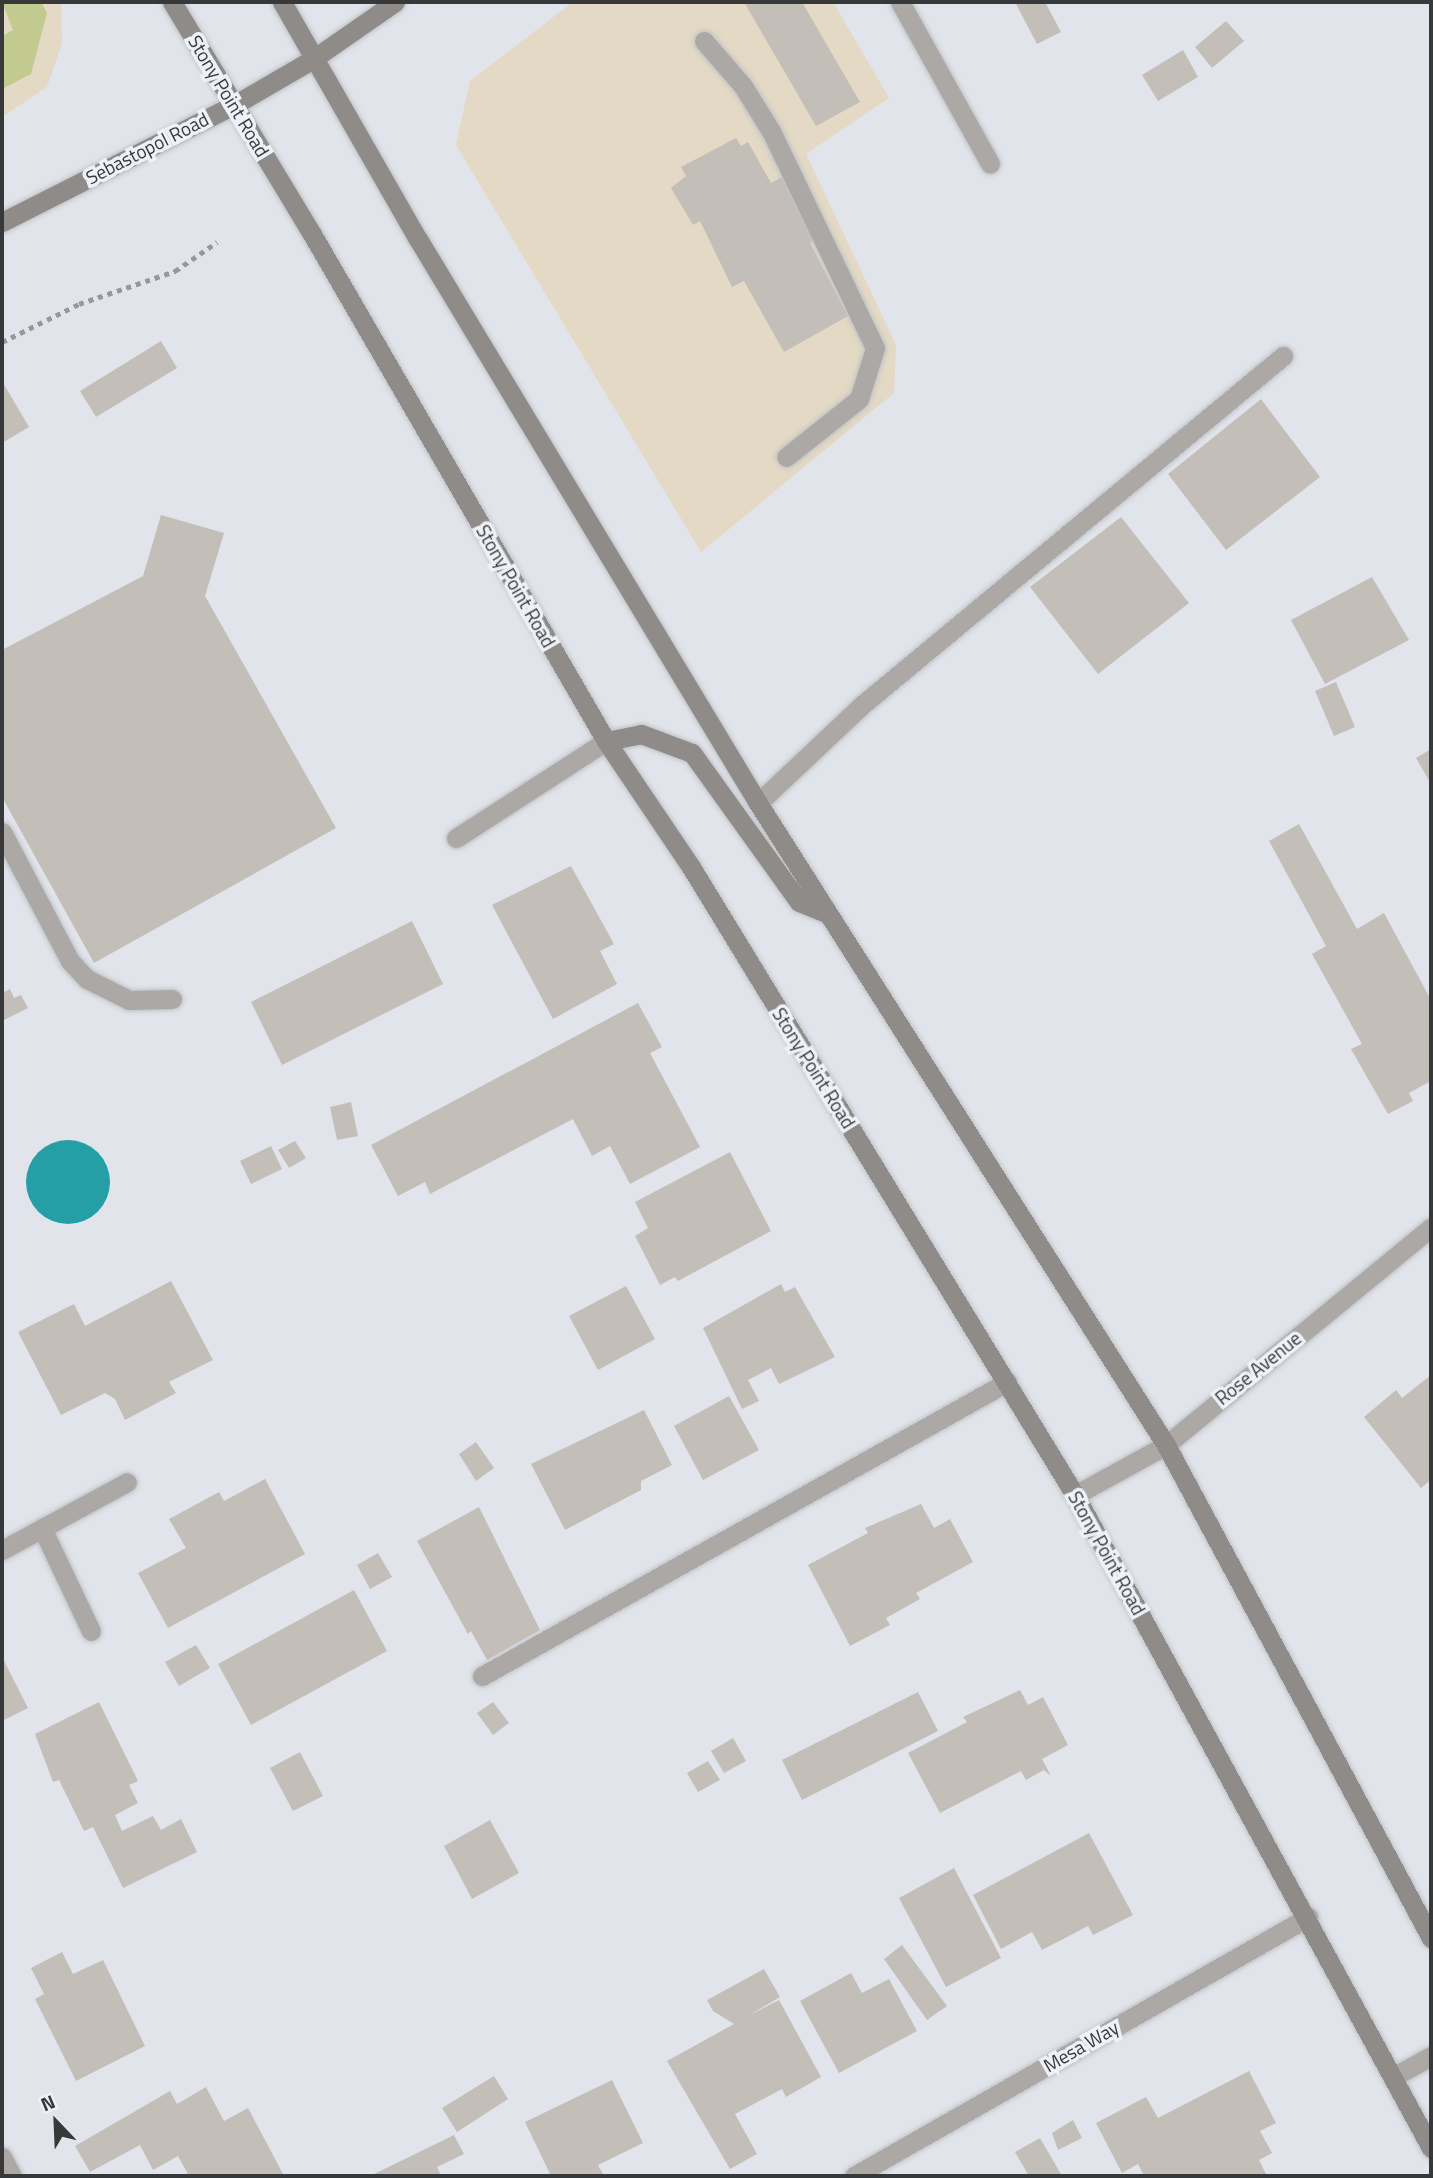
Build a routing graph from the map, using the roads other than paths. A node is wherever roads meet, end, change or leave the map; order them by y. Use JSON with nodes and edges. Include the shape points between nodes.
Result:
{"nodes":[{"id":1,"x":172,"y":2,"type":"edge"},
{"id":2,"x":282,"y":2,"type":"edge"},
{"id":3,"x":395,"y":2,"type":"edge"},
{"id":4,"x":900,"y":2,"type":"edge"},
{"id":5,"x":704,"y":41,"type":"dead end"},
{"id":6,"x":313,"y":59,"type":"junction"},
{"id":7,"x":234,"y":105,"type":"junction"},
{"id":8,"x":990,"y":164,"type":"dead end"},
{"id":9,"x":2,"y":222,"type":"edge"},
{"id":10,"x":1283,"y":356,"type":"dead end"},
{"id":11,"x":786,"y":457,"type":"dead end"},
{"id":12,"x":606,"y":741,"type":"junction"},
{"id":13,"x":758,"y":803,"type":"junction"},
{"id":14,"x":2,"y":832,"type":"edge"},
{"id":15,"x":456,"y":838,"type":"dead end"},
{"id":16,"x":828,"y":914,"type":"junction"},
{"id":17,"x":172,"y":999,"type":"dead end"},
{"id":18,"x":1431,"y":1227,"type":"edge"},
{"id":19,"x":1007,"y":1382,"type":"junction"},
{"id":20,"x":1166,"y":1445,"type":"junction"},
{"id":21,"x":127,"y":1482,"type":"dead end"},
{"id":22,"x":1075,"y":1495,"type":"junction"},
{"id":23,"x":42,"y":1528,"type":"junction"},
{"id":24,"x":2,"y":1550,"type":"edge"},
{"id":25,"x":91,"y":1631,"type":"dead end"},
{"id":26,"x":482,"y":1676,"type":"dead end"},
{"id":27,"x":1308,"y":1917,"type":"junction"},
{"id":28,"x":1431,"y":1938,"type":"edge"},
{"id":29,"x":1431,"y":2056,"type":"edge"},
{"id":30,"x":1393,"y":2077,"type":"junction"},
{"id":31,"x":1431,"y":2148,"type":"edge"},
{"id":32,"x":2,"y":2157,"type":"edge"},
{"id":33,"x":12,"y":2176,"type":"edge"},
{"id":34,"x":854,"y":2176,"type":"edge"}],
"edges":[{"from":1,"to":7,"type":"main road","name":"Stony Point Road"},
{"from":2,"to":6,"type":"main road"},
{"from":3,"to":6,"type":"main road","name":"Sebastopol Road"},
{"from":4,"to":8,"type":"street"},
{"from":5,"to":11,"type":"street","via":[[743,86],[772,133],[875,348],[859,398]]},
{"from":6,"to":7,"type":"main road","name":"Sebastopol Road"},
{"from":6,"to":13,"type":"main road"},
{"from":7,"to":9,"type":"main road","name":"Sebastopol Road"},
{"from":7,"to":12,"type":"main road","name":"Stony Point Road"},
{"from":10,"to":13,"type":"street","via":[[862,705]]},
{"from":12,"to":15,"type":"street"},
{"from":12,"to":16,"type":"main road","via":[[641,734],[692,753],[799,902]]},
{"from":12,"to":19,"type":"main road","name":"Stony Point Road","via":[[691,867]]},
{"from":13,"to":16,"type":"main road"},
{"from":14,"to":17,"type":"street","via":[[70,961],[87,979],[130,1000]]},
{"from":16,"to":20,"type":"main road"},
{"from":18,"to":20,"type":"street","name":"Rose Avenue"},
{"from":19,"to":22,"type":"main road","name":"Stony Point Road"},
{"from":19,"to":26,"type":"street"},
{"from":20,"to":22,"type":"street","name":"Rose Avenue"},
{"from":20,"to":28,"type":"main road"},
{"from":21,"to":23,"type":"street"},
{"from":22,"to":27,"type":"main road","name":"Stony Point Road"},
{"from":23,"to":24,"type":"street"},
{"from":23,"to":25,"type":"street"},
{"from":27,"to":30,"type":"main road","name":"Stony Point Road"},
{"from":27,"to":34,"type":"street","name":"Mesa Way"},
{"from":29,"to":30,"type":"street"},
{"from":30,"to":31,"type":"main road","name":"Stony Point Road"},
{"from":32,"to":33,"type":"street"}]}
